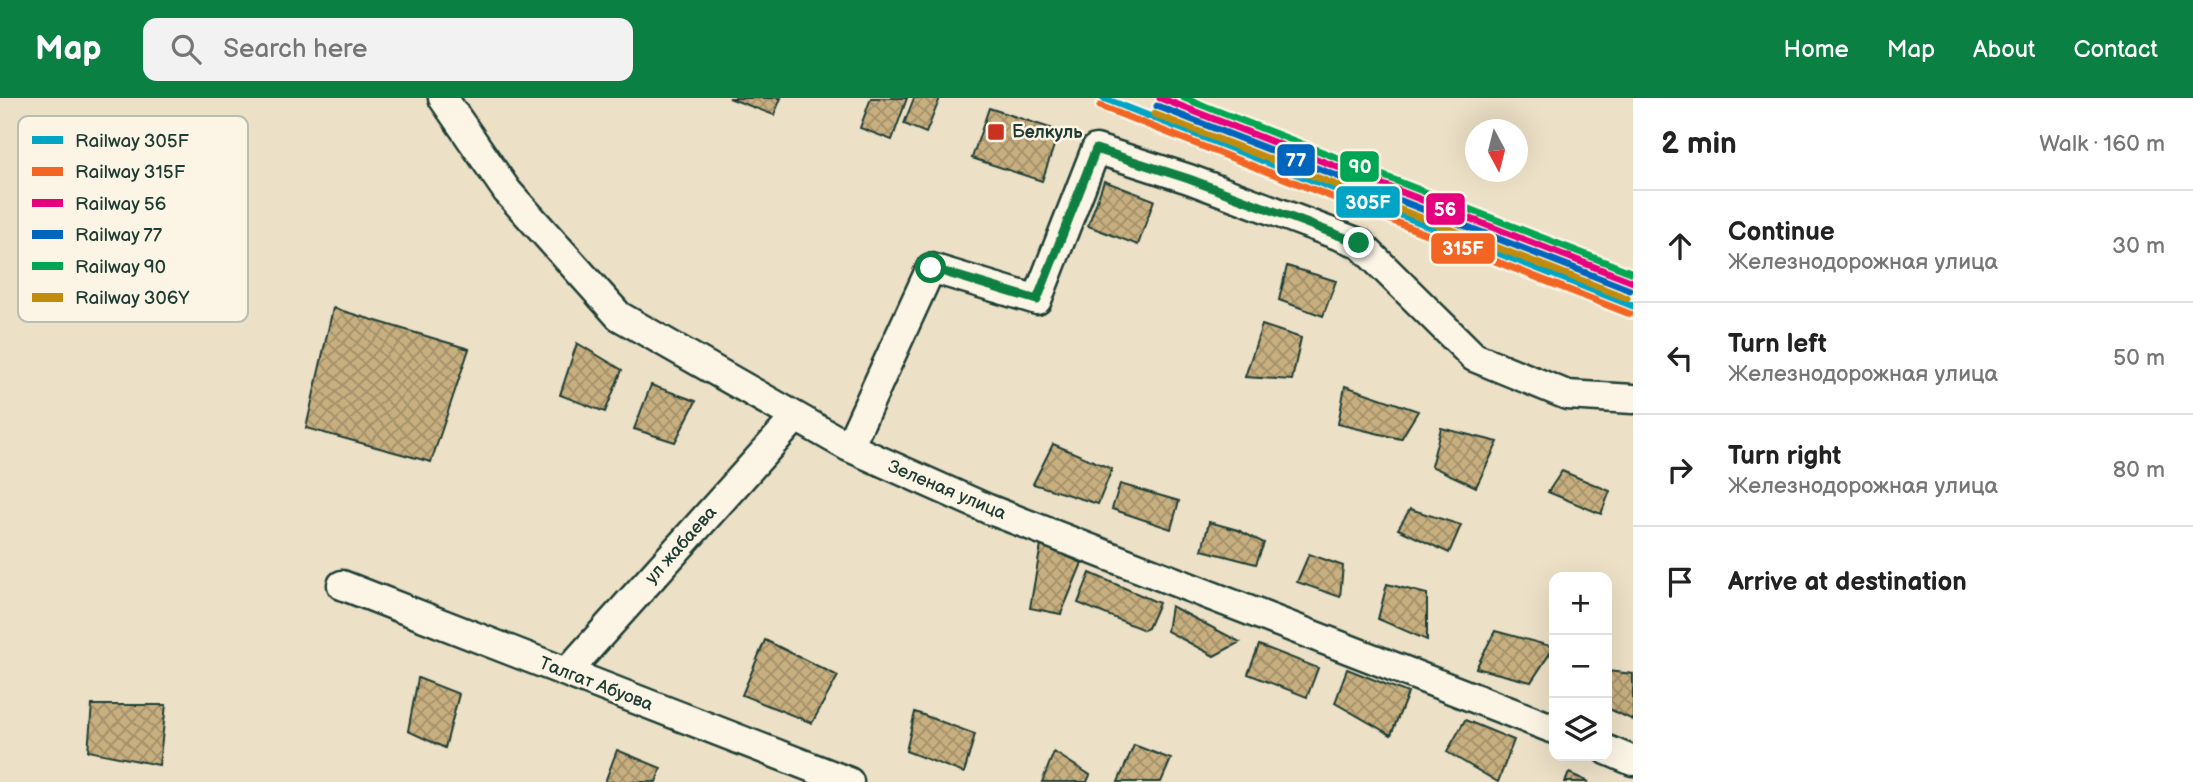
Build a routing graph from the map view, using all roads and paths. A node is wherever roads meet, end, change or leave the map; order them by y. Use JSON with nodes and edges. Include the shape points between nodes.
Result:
{"nodes":[{"id":1,"x":443,"y":98,"type":"edge"},
{"id":2,"x":1633,"y":399,"type":"edge"},
{"id":3,"x":796,"y":417,"type":"junction"},
{"id":4,"x":849,"y":447,"type":"junction"},
{"id":5,"x":342,"y":585,"type":"dead end"},
{"id":6,"x":567,"y":672,"type":"junction"},
{"id":7,"x":1549,"y":728,"type":"edge"},
{"id":8,"x":1612,"y":752,"type":"edge"},
{"id":9,"x":1633,"y":761,"type":"edge"},
{"id":10,"x":849,"y":782,"type":"edge"}],
"edges":[{"from":1,"to":3,"type":"street","name":"Зеленая улица","via":[[507,191],[619,316]]},
{"from":2,"to":4,"type":"street","via":[[1567,395],[1474,357],[1359,243],[1096,149],[1037,300],[931,268]]},
{"from":3,"to":4,"type":"street","name":"Зеленая улица"},
{"from":3,"to":6,"type":"street","name":"ул жабаева"},
{"from":4,"to":7,"type":"street","name":"Зеленая улица","via":[[988,509]]},
{"from":5,"to":6,"type":"street","name":"Талгат Абуова"},
{"from":6,"to":10,"type":"street","name":"Талгат Абуова"},
{"from":8,"to":9,"type":"street"}]}
